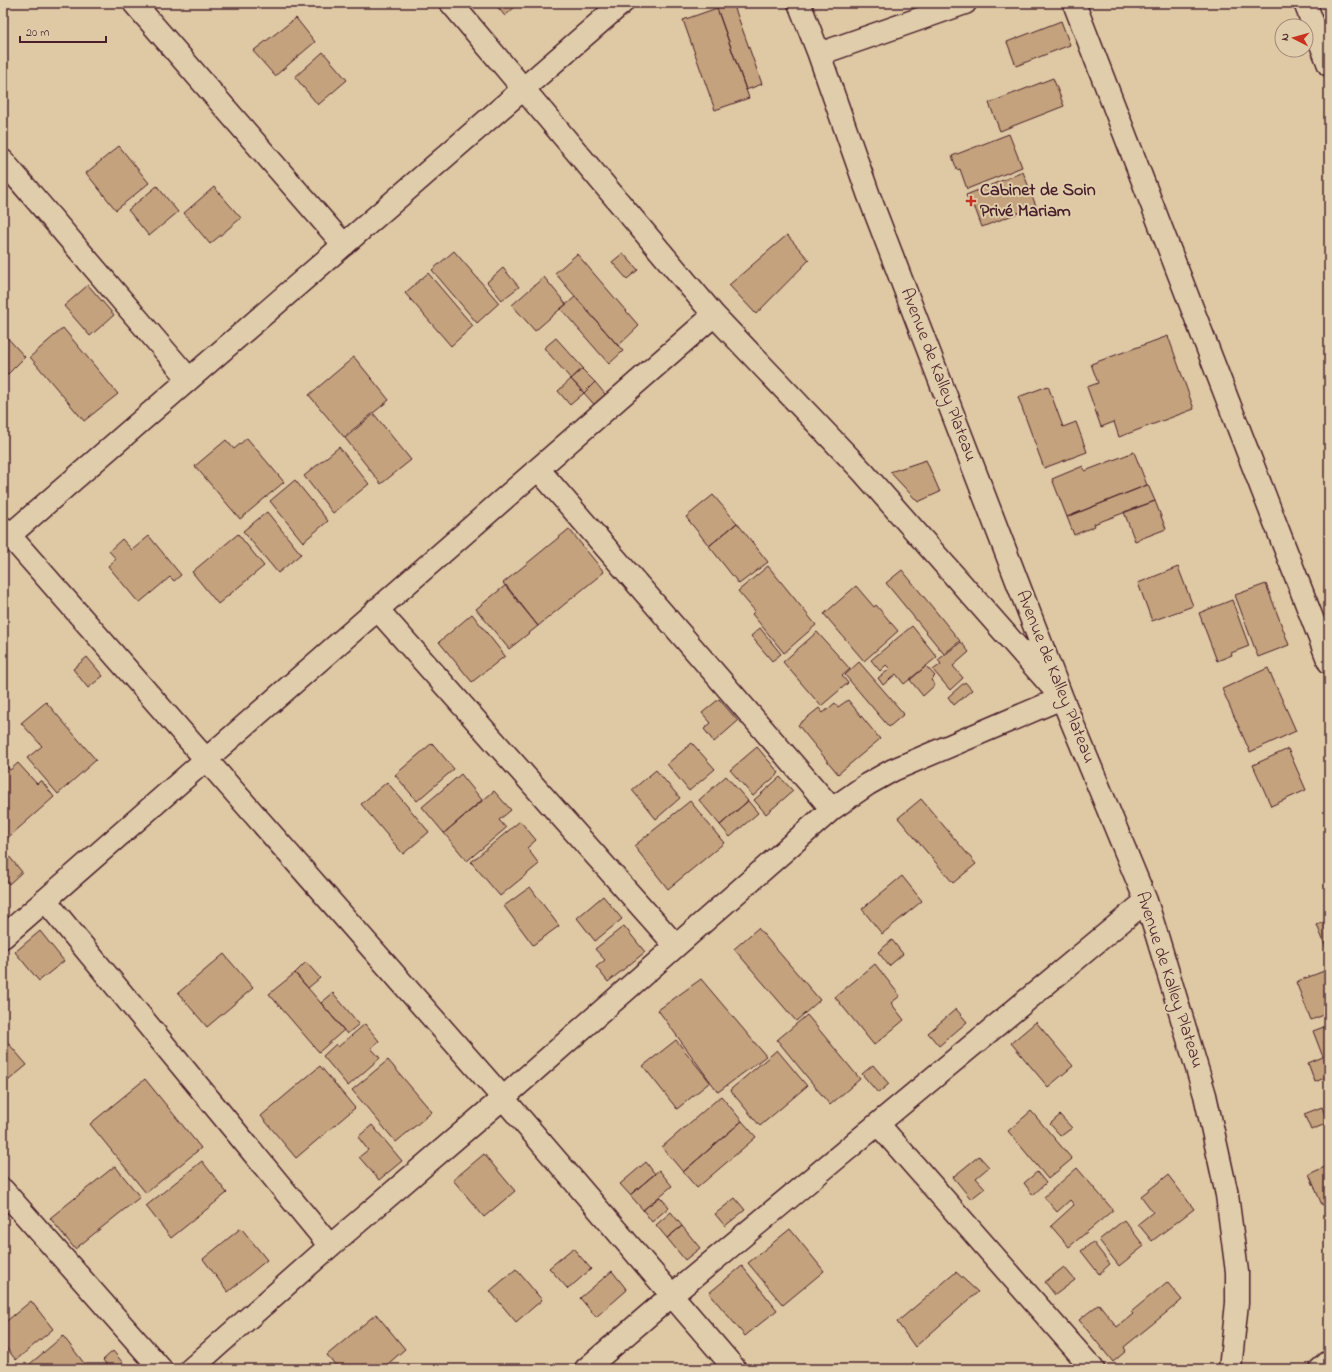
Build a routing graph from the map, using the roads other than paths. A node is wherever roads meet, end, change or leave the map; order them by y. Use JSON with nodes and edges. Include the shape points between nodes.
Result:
{"nodes":[{"id":1,"x":134,"y":3,"type":"edge"},
{"id":2,"x":451,"y":3,"type":"edge"},
{"id":3,"x":622,"y":3,"type":"edge"},
{"id":4,"x":799,"y":3,"type":"edge"},
{"id":5,"x":964,"y":3,"type":"edge"},
{"id":6,"x":1074,"y":3,"type":"edge"},
{"id":7,"x":1305,"y":3,"type":"edge"},
{"id":8,"x":819,"y":54,"type":"junction"},
{"id":9,"x":1329,"y":66,"type":"edge"},
{"id":10,"x":523,"y":89,"type":"junction"},
{"id":11,"x":3,"y":161,"type":"edge"},
{"id":12,"x":344,"y":245,"type":"junction"},
{"id":13,"x":714,"y":315,"type":"junction"},
{"id":14,"x":189,"y":379,"type":"junction"},
{"id":15,"x":538,"y":469,"type":"junction"},
{"id":16,"x":5,"y":534,"type":"edge"},
{"id":17,"x":377,"y":609,"type":"junction"},
{"id":18,"x":1329,"y":662,"type":"edge"},
{"id":19,"x":1062,"y":698,"type":"junction"},
{"id":20,"x":206,"y":759,"type":"junction"},
{"id":21,"x":832,"y":809,"type":"junction"},
{"id":22,"x":45,"y":900,"type":"junction"},
{"id":23,"x":1146,"y":901,"type":"junction"},
{"id":24,"x":3,"y":937,"type":"edge"},
{"id":25,"x":676,"y":946,"type":"junction"},
{"id":26,"x":503,"y":1098,"type":"junction"},
{"id":27,"x":878,"y":1124,"type":"junction"},
{"id":28,"x":3,"y":1190,"type":"edge"},
{"id":29,"x":330,"y":1246,"type":"junction"},
{"id":30,"x":672,"y":1295,"type":"junction"},
{"id":31,"x":1329,"y":1362,"type":"edge"},
{"id":32,"x":161,"y":1369,"type":"edge"},
{"id":33,"x":191,"y":1369,"type":"edge"},
{"id":34,"x":586,"y":1369,"type":"edge"},
{"id":35,"x":735,"y":1369,"type":"edge"},
{"id":36,"x":1093,"y":1369,"type":"edge"},
{"id":37,"x":1230,"y":1369,"type":"edge"},
{"id":38,"x":1321,"y":1369,"type":"edge"}],
"edges":[{"from":1,"to":12,"type":"street"},
{"from":2,"to":10,"type":"street"},
{"from":3,"to":10,"type":"street"},
{"from":4,"to":8,"type":"street","name":"Avenue de Kalley Plateau"},
{"from":5,"to":8,"type":"street"},
{"from":6,"to":18,"type":"street"},
{"from":7,"to":9,"type":"street"},
{"from":8,"to":19,"type":"street","name":"Avenue de Kalley Plateau","via":[[869,196]]},
{"from":10,"to":12,"type":"street"},
{"from":10,"to":13,"type":"street"},
{"from":11,"to":14,"type":"street"},
{"from":12,"to":14,"type":"street"},
{"from":13,"to":15,"type":"street"},
{"from":13,"to":19,"type":"street","via":[[863,472]]},
{"from":14,"to":16,"type":"street"},
{"from":15,"to":17,"type":"street"},
{"from":15,"to":21,"type":"street"},
{"from":16,"to":20,"type":"street"},
{"from":17,"to":20,"type":"street"},
{"from":17,"to":25,"type":"street"},
{"from":19,"to":21,"type":"street","via":[[893,770]]},
{"from":19,"to":23,"type":"street","name":"Avenue de Kalley Plateau"},
{"from":20,"to":22,"type":"street"},
{"from":20,"to":26,"type":"street"},
{"from":21,"to":25,"type":"street"},
{"from":22,"to":24,"type":"street"},
{"from":22,"to":29,"type":"street"},
{"from":23,"to":27,"type":"street"},
{"from":23,"to":37,"type":"street","name":"Avenue de Kalley Plateau","via":[[1205,1095],[1227,1196],[1237,1272],[1237,1303]]},
{"from":25,"to":26,"type":"street"},
{"from":26,"to":29,"type":"street"},
{"from":26,"to":30,"type":"street"},
{"from":27,"to":30,"type":"street"},
{"from":27,"to":36,"type":"street"},
{"from":28,"to":32,"type":"street"},
{"from":29,"to":33,"type":"street"},
{"from":30,"to":34,"type":"street"},
{"from":30,"to":35,"type":"street"},
{"from":31,"to":38,"type":"street"}]}
